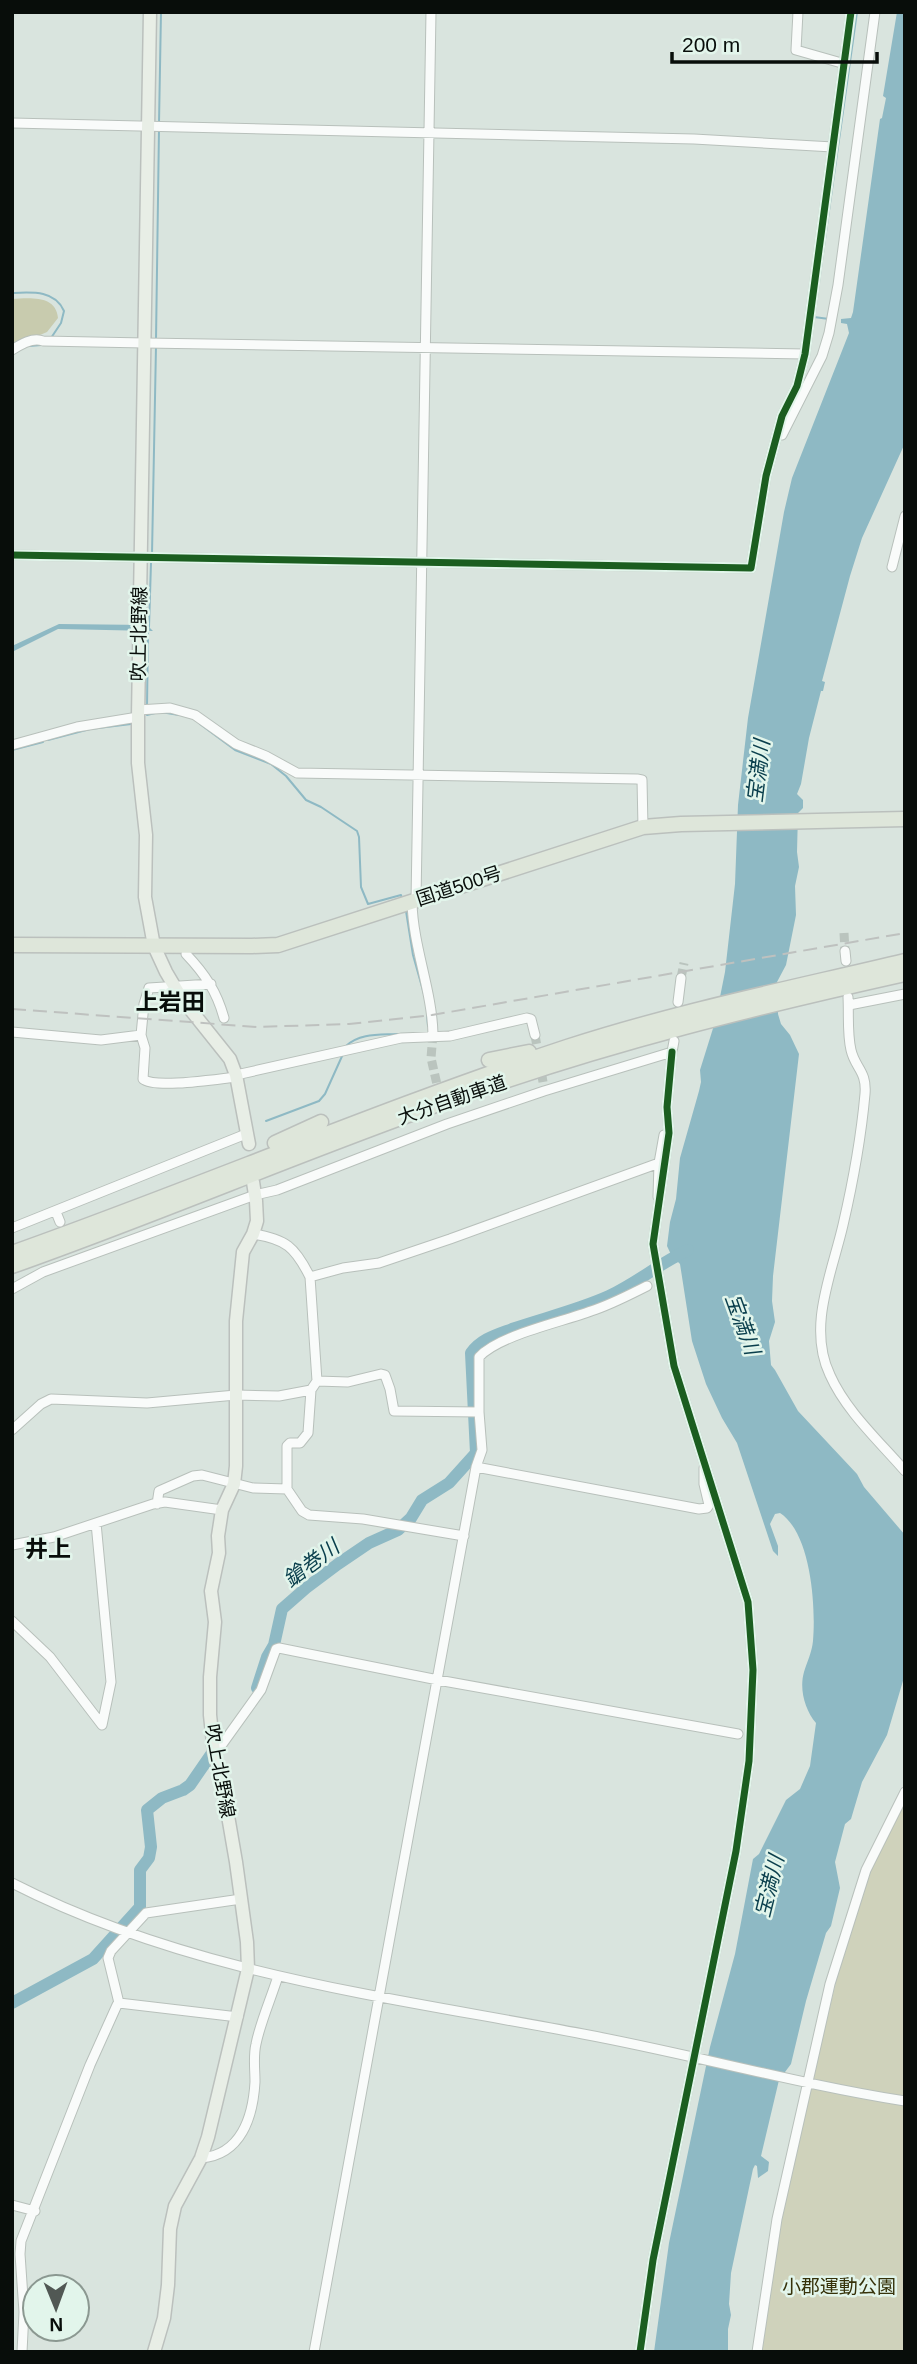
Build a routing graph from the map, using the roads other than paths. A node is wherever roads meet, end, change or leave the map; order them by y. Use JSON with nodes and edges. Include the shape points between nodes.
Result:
{"nodes":[{"id":1,"x":150,"y":12,"type":"edge"},
{"id":2,"x":431,"y":12,"type":"edge"},
{"id":3,"x":798,"y":12,"type":"edge"},
{"id":4,"x":851,"y":12,"type":"edge"},
{"id":5,"x":875,"y":12,"type":"edge"},
{"id":6,"x":845,"y":64,"type":"junction"},
{"id":7,"x":12,"y":123,"type":"edge"},
{"id":8,"x":148,"y":126,"type":"junction"},
{"id":9,"x":430,"y":132,"type":"junction"},
{"id":10,"x":833,"y":147,"type":"junction"},
{"id":11,"x":145,"y":343,"type":"junction"},
{"id":12,"x":426,"y":346,"type":"junction"},
{"id":13,"x":12,"y":349,"type":"edge"},
{"id":14,"x":805,"y":354,"type":"junction"},
{"id":15,"x":776,"y":445,"type":"junction"},
{"id":16,"x":905,"y":516,"type":"edge"},
{"id":17,"x":12,"y":555,"type":"edge"},
{"id":18,"x":140,"y":557,"type":"junction"},
{"id":19,"x":422,"y":561,"type":"junction"},
{"id":20,"x":892,"y":567,"type":"dead end"},
{"id":21,"x":138,"y":713,"type":"junction"},
{"id":22,"x":12,"y":745,"type":"edge"},
{"id":23,"x":418,"y":776,"type":"junction"},
{"id":24,"x":905,"y":820,"type":"edge"},
{"id":25,"x":643,"y":827,"type":"junction"},
{"id":26,"x":414,"y":901,"type":"junction"},
{"id":27,"x":12,"y":945,"type":"edge"},
{"id":28,"x":154,"y":946,"type":"junction"},
{"id":29,"x":186,"y":954,"type":"dead end"},
{"id":30,"x":905,"y":961,"type":"edge"},
{"id":31,"x":905,"y":974,"type":"edge"},
{"id":32,"x":681,"y":978,"type":"tunnel mouth"},
{"id":33,"x":211,"y":984,"type":"junction"},
{"id":34,"x":826,"y":986,"type":"junction"},
{"id":35,"x":175,"y":987,"type":"junction"},
{"id":36,"x":905,"y":994,"type":"edge"},
{"id":37,"x":678,"y":1002,"type":"dead end"},
{"id":38,"x":698,"y":1016,"type":"junction"},
{"id":39,"x":224,"y":1018,"type":"dead end"},
{"id":40,"x":649,"y":1023,"type":"junction"},
{"id":41,"x":12,"y":1032,"type":"edge"},
{"id":42,"x":433,"y":1034,"type":"tunnel mouth"},
{"id":43,"x":141,"y":1035,"type":"junction"},
{"id":44,"x":535,"y":1035,"type":"dead end"},
{"id":45,"x":674,"y":1041,"type":"dead end"},
{"id":46,"x":672,"y":1052,"type":"junction"},
{"id":47,"x":489,"y":1060,"type":"dead end"},
{"id":48,"x":236,"y":1076,"type":"junction"},
{"id":49,"x":443,"y":1111,"type":"tunnel mouth"},
{"id":50,"x":668,"y":1120,"type":"junction"},
{"id":51,"x":321,"y":1122,"type":"dead end"},
{"id":52,"x":447,"y":1124,"type":"junction"},
{"id":53,"x":247,"y":1139,"type":"joint"},
{"id":54,"x":659,"y":1163,"type":"junction"},
{"id":55,"x":254,"y":1189,"type":"junction"},
{"id":56,"x":660,"y":1205,"type":"junction"},
{"id":57,"x":137,"y":1207,"type":"junction"},
{"id":58,"x":56,"y":1212,"type":"junction"},
{"id":59,"x":60,"y":1222,"type":"dead end"},
{"id":60,"x":12,"y":1228,"type":"edge"},
{"id":61,"x":253,"y":1234,"type":"junction"},
{"id":62,"x":12,"y":1253,"type":"edge"},
{"id":63,"x":12,"y":1265,"type":"edge"},
{"id":64,"x":310,"y":1277,"type":"junction"},
{"id":65,"x":647,"y":1286,"type":"dead end"},
{"id":66,"x":12,"y":1289,"type":"edge"},
{"id":67,"x":317,"y":1381,"type":"junction"},
{"id":68,"x":311,"y":1390,"type":"junction"},
{"id":69,"x":236,"y":1395,"type":"junction"},
{"id":70,"x":478,"y":1412,"type":"junction"},
{"id":71,"x":12,"y":1430,"type":"edge"},
{"id":72,"x":706,"y":1463,"type":"junction"},
{"id":73,"x":476,"y":1467,"type":"junction"},
{"id":74,"x":905,"y":1471,"type":"edge"},
{"id":75,"x":234,"y":1483,"type":"junction"},
{"id":76,"x":287,"y":1489,"type":"junction"},
{"id":77,"x":157,"y":1504,"type":"junction"},
{"id":78,"x":222,"y":1510,"type":"junction"},
{"id":79,"x":96,"y":1523,"type":"junction"},
{"id":80,"x":464,"y":1536,"type":"junction"},
{"id":81,"x":12,"y":1545,"type":"edge"},
{"id":82,"x":12,"y":1621,"type":"edge"},
{"id":83,"x":438,"y":1680,"type":"junction"},
{"id":84,"x":738,"y":1734,"type":"dead end"},
{"id":85,"x":214,"y":1752,"type":"junction"},
{"id":86,"x":905,"y":1792,"type":"edge"},
{"id":87,"x":12,"y":1883,"type":"edge"},
{"id":88,"x":241,"y":1899,"type":"junction"},
{"id":89,"x":126,"y":1933,"type":"junction"},
{"id":90,"x":248,"y":1969,"type":"junction"},
{"id":91,"x":278,"y":1976,"type":"junction"},
{"id":92,"x":380,"y":1997,"type":"junction"},
{"id":93,"x":119,"y":2003,"type":"junction"},
{"id":94,"x":238,"y":2017,"type":"junction"},
{"id":95,"x":696,"y":2056,"type":"junction"},
{"id":96,"x":804,"y":2082,"type":"junction"},
{"id":97,"x":905,"y":2101,"type":"edge"},
{"id":98,"x":201,"y":2158,"type":"junction"},
{"id":99,"x":12,"y":2205,"type":"edge"},
{"id":100,"x":35,"y":2211,"type":"junction"},
{"id":101,"x":22,"y":2352,"type":"edge"},
{"id":102,"x":154,"y":2352,"type":"edge"},
{"id":103,"x":314,"y":2352,"type":"edge"},
{"id":104,"x":640,"y":2352,"type":"edge"},
{"id":105,"x":757,"y":2352,"type":"edge"}],
"edges":[{"from":1,"to":8,"type":"main road","name":"吹上北野線"},
{"from":2,"to":9,"type":"street"},
{"from":3,"to":6,"type":"street","via":[[796,50]]},
{"from":4,"to":6,"type":"street"},
{"from":5,"to":15,"type":"street","via":[[827,345]]},
{"from":6,"to":10,"type":"street"},
{"from":7,"to":8,"type":"street"},
{"from":8,"to":9,"type":"street"},
{"from":8,"to":11,"type":"main road","name":"吹上北野線"},
{"from":9,"to":10,"type":"street"},
{"from":9,"to":12,"type":"street"},
{"from":10,"to":14,"type":"street"},
{"from":11,"to":12,"type":"street"},
{"from":11,"to":13,"type":"street","via":[[38,339]]},
{"from":11,"to":18,"type":"main road","name":"吹上北野線"},
{"from":12,"to":14,"type":"street"},
{"from":12,"to":19,"type":"street"},
{"from":14,"to":15,"type":"street"},
{"from":15,"to":19,"type":"street","via":[[766,476],[751,568]]},
{"from":16,"to":20,"type":"street"},
{"from":17,"to":18,"type":"street"},
{"from":18,"to":19,"type":"street"},
{"from":18,"to":21,"type":"main road","name":"吹上北野線"},
{"from":19,"to":23,"type":"street"},
{"from":21,"to":22,"type":"street"},
{"from":21,"to":23,"type":"street","via":[[170,708],[195,715],[236,744],[297,774]]},
{"from":21,"to":28,"type":"main road","name":"吹上北野線","via":[[145,897]]},
{"from":23,"to":25,"type":"street","via":[[642,780]]},
{"from":23,"to":26,"type":"street"},
{"from":24,"to":25,"type":"highway","name":"国道500号"},
{"from":25,"to":26,"type":"highway","name":"国道500号"},
{"from":26,"to":28,"type":"highway","name":"国道500号","via":[[278,945]]},
{"from":26,"to":42,"type":"street","via":[[416,945]]},
{"from":27,"to":28,"type":"highway","name":"国道500号"},
{"from":28,"to":35,"type":"main road","name":"吹上北野線"},
{"from":29,"to":33,"type":"street"},
{"from":30,"to":34,"type":"highway","name":"大分自動車道"},
{"from":31,"to":34,"type":"highway","name":"大分自動車道"},
{"from":32,"to":37,"type":"street"},
{"from":33,"to":35,"type":"street"},
{"from":33,"to":39,"type":"street"},
{"from":34,"to":38,"type":"highway","name":"大分自動車道"},
{"from":35,"to":43,"type":"street","via":[[149,988]]},
{"from":35,"to":48,"type":"main road","name":"吹上北野線","via":[[230,1059]]},
{"from":36,"to":74,"type":"street","via":[[849,1001],[851,1051],[864,1074],[865,1091],[853,1174],[821,1321],[821,1349],[830,1376]]},
{"from":38,"to":40,"type":"highway","name":"大分自動車道"},
{"from":38,"to":63,"type":"highway","name":"大分自動車道","via":[[469,1093]]},
{"from":40,"to":47,"type":"highway"},
{"from":40,"to":57,"type":"highway","name":"大分自動車道","via":[[464,1082]]},
{"from":41,"to":43,"type":"street","via":[[101,1041]]},
{"from":43,"to":48,"type":"street","via":[[144,1081],[180,1083]]},
{"from":44,"to":48,"type":"street","via":[[527,1018],[450,1037],[401,1038]]},
{"from":45,"to":46,"type":"street"},
{"from":46,"to":50,"type":"street"},
{"from":46,"to":52,"type":"street","via":[[543,1086]]},
{"from":48,"to":53,"type":"main road","name":"吹上北野線"},
{"from":49,"to":52,"type":"street"},
{"from":50,"to":54,"type":"street"},
{"from":50,"to":56,"type":"street"},
{"from":51,"to":57,"type":"highway"},
{"from":52,"to":55,"type":"street","via":[[277,1190]]},
{"from":53,"to":58,"type":"street"},
{"from":54,"to":56,"type":"street"},
{"from":54,"to":64,"type":"street","via":[[379,1263]]},
{"from":55,"to":61,"type":"main road","name":"吹上北野線","via":[[257,1212]]},
{"from":55,"to":66,"type":"street","via":[[74,1258]]},
{"from":56,"to":72,"type":"street","via":[[653,1244],[667,1333]]},
{"from":57,"to":62,"type":"highway","name":"大分自動車道"},
{"from":58,"to":59,"type":"street"},
{"from":58,"to":60,"type":"street"},
{"from":61,"to":64,"type":"street","via":[[284,1241]]},
{"from":61,"to":69,"type":"main road","name":"吹上北野線","via":[[243,1252],[237,1296]]},
{"from":64,"to":67,"type":"street"},
{"from":65,"to":70,"type":"street","via":[[484,1352],[479,1357]]},
{"from":67,"to":68,"type":"street"},
{"from":67,"to":70,"type":"street","via":[[348,1382],[381,1374],[390,1389],[394,1411]]},
{"from":68,"to":69,"type":"street","via":[[279,1396]]},
{"from":68,"to":76,"type":"street","via":[[308,1433],[300,1443],[287,1446]]},
{"from":69,"to":71,"type":"street","via":[[147,1403],[51,1399]]},
{"from":69,"to":75,"type":"main road","name":"吹上北野線"},
{"from":70,"to":73,"type":"street","via":[[482,1450]]},
{"from":72,"to":73,"type":"street","via":[[709,1505],[699,1509]]},
{"from":72,"to":95,"type":"street","via":[[748,1602],[753,1670],[742,1811]]},
{"from":73,"to":80,"type":"street"},
{"from":75,"to":76,"type":"street"},
{"from":75,"to":77,"type":"street","via":[[193,1476],[159,1491]]},
{"from":75,"to":78,"type":"main road","name":"吹上北野線"},
{"from":76,"to":80,"type":"street","via":[[309,1516],[363,1519]]},
{"from":77,"to":78,"type":"street"},
{"from":77,"to":79,"type":"street"},
{"from":78,"to":85,"type":"main road","name":"吹上北野線","via":[[211,1591]]},
{"from":79,"to":81,"type":"street","via":[[38,1542]]},
{"from":79,"to":82,"type":"street","via":[[111,1682],[102,1725],[50,1657]]},
{"from":80,"to":83,"type":"street"},
{"from":83,"to":84,"type":"street"},
{"from":83,"to":85,"type":"street","via":[[275,1649],[261,1690]]},
{"from":83,"to":92,"type":"street"},
{"from":85,"to":88,"type":"main road","name":"吹上北野線"},
{"from":86,"to":96,"type":"street","via":[[866,1870]]},
{"from":87,"to":89,"type":"street"},
{"from":88,"to":89,"type":"street","via":[[146,1913]]},
{"from":88,"to":90,"type":"main road","name":"吹上北野線"},
{"from":89,"to":90,"type":"street"},
{"from":89,"to":93,"type":"street","via":[[108,1958]]},
{"from":90,"to":91,"type":"street"},
{"from":90,"to":94,"type":"main road","name":"吹上北野線"},
{"from":91,"to":92,"type":"street"},
{"from":91,"to":98,"type":"street","via":[[256,2043],[253,2105],[245,2129],[230,2148]]},
{"from":92,"to":95,"type":"street"},
{"from":92,"to":103,"type":"street"},
{"from":93,"to":94,"type":"street"},
{"from":93,"to":100,"type":"street","via":[[90,2065]]},
{"from":94,"to":98,"type":"main road","name":"吹上北野線"},
{"from":95,"to":96,"type":"street"},
{"from":95,"to":104,"type":"street","via":[[653,2260]]},
{"from":96,"to":97,"type":"street"},
{"from":96,"to":105,"type":"street"},
{"from":98,"to":102,"type":"main road","name":"吹上北野線","via":[[175,2206],[164,2318]]},
{"from":99,"to":100,"type":"street"},
{"from":100,"to":101,"type":"street","via":[[21,2241]]}]}
